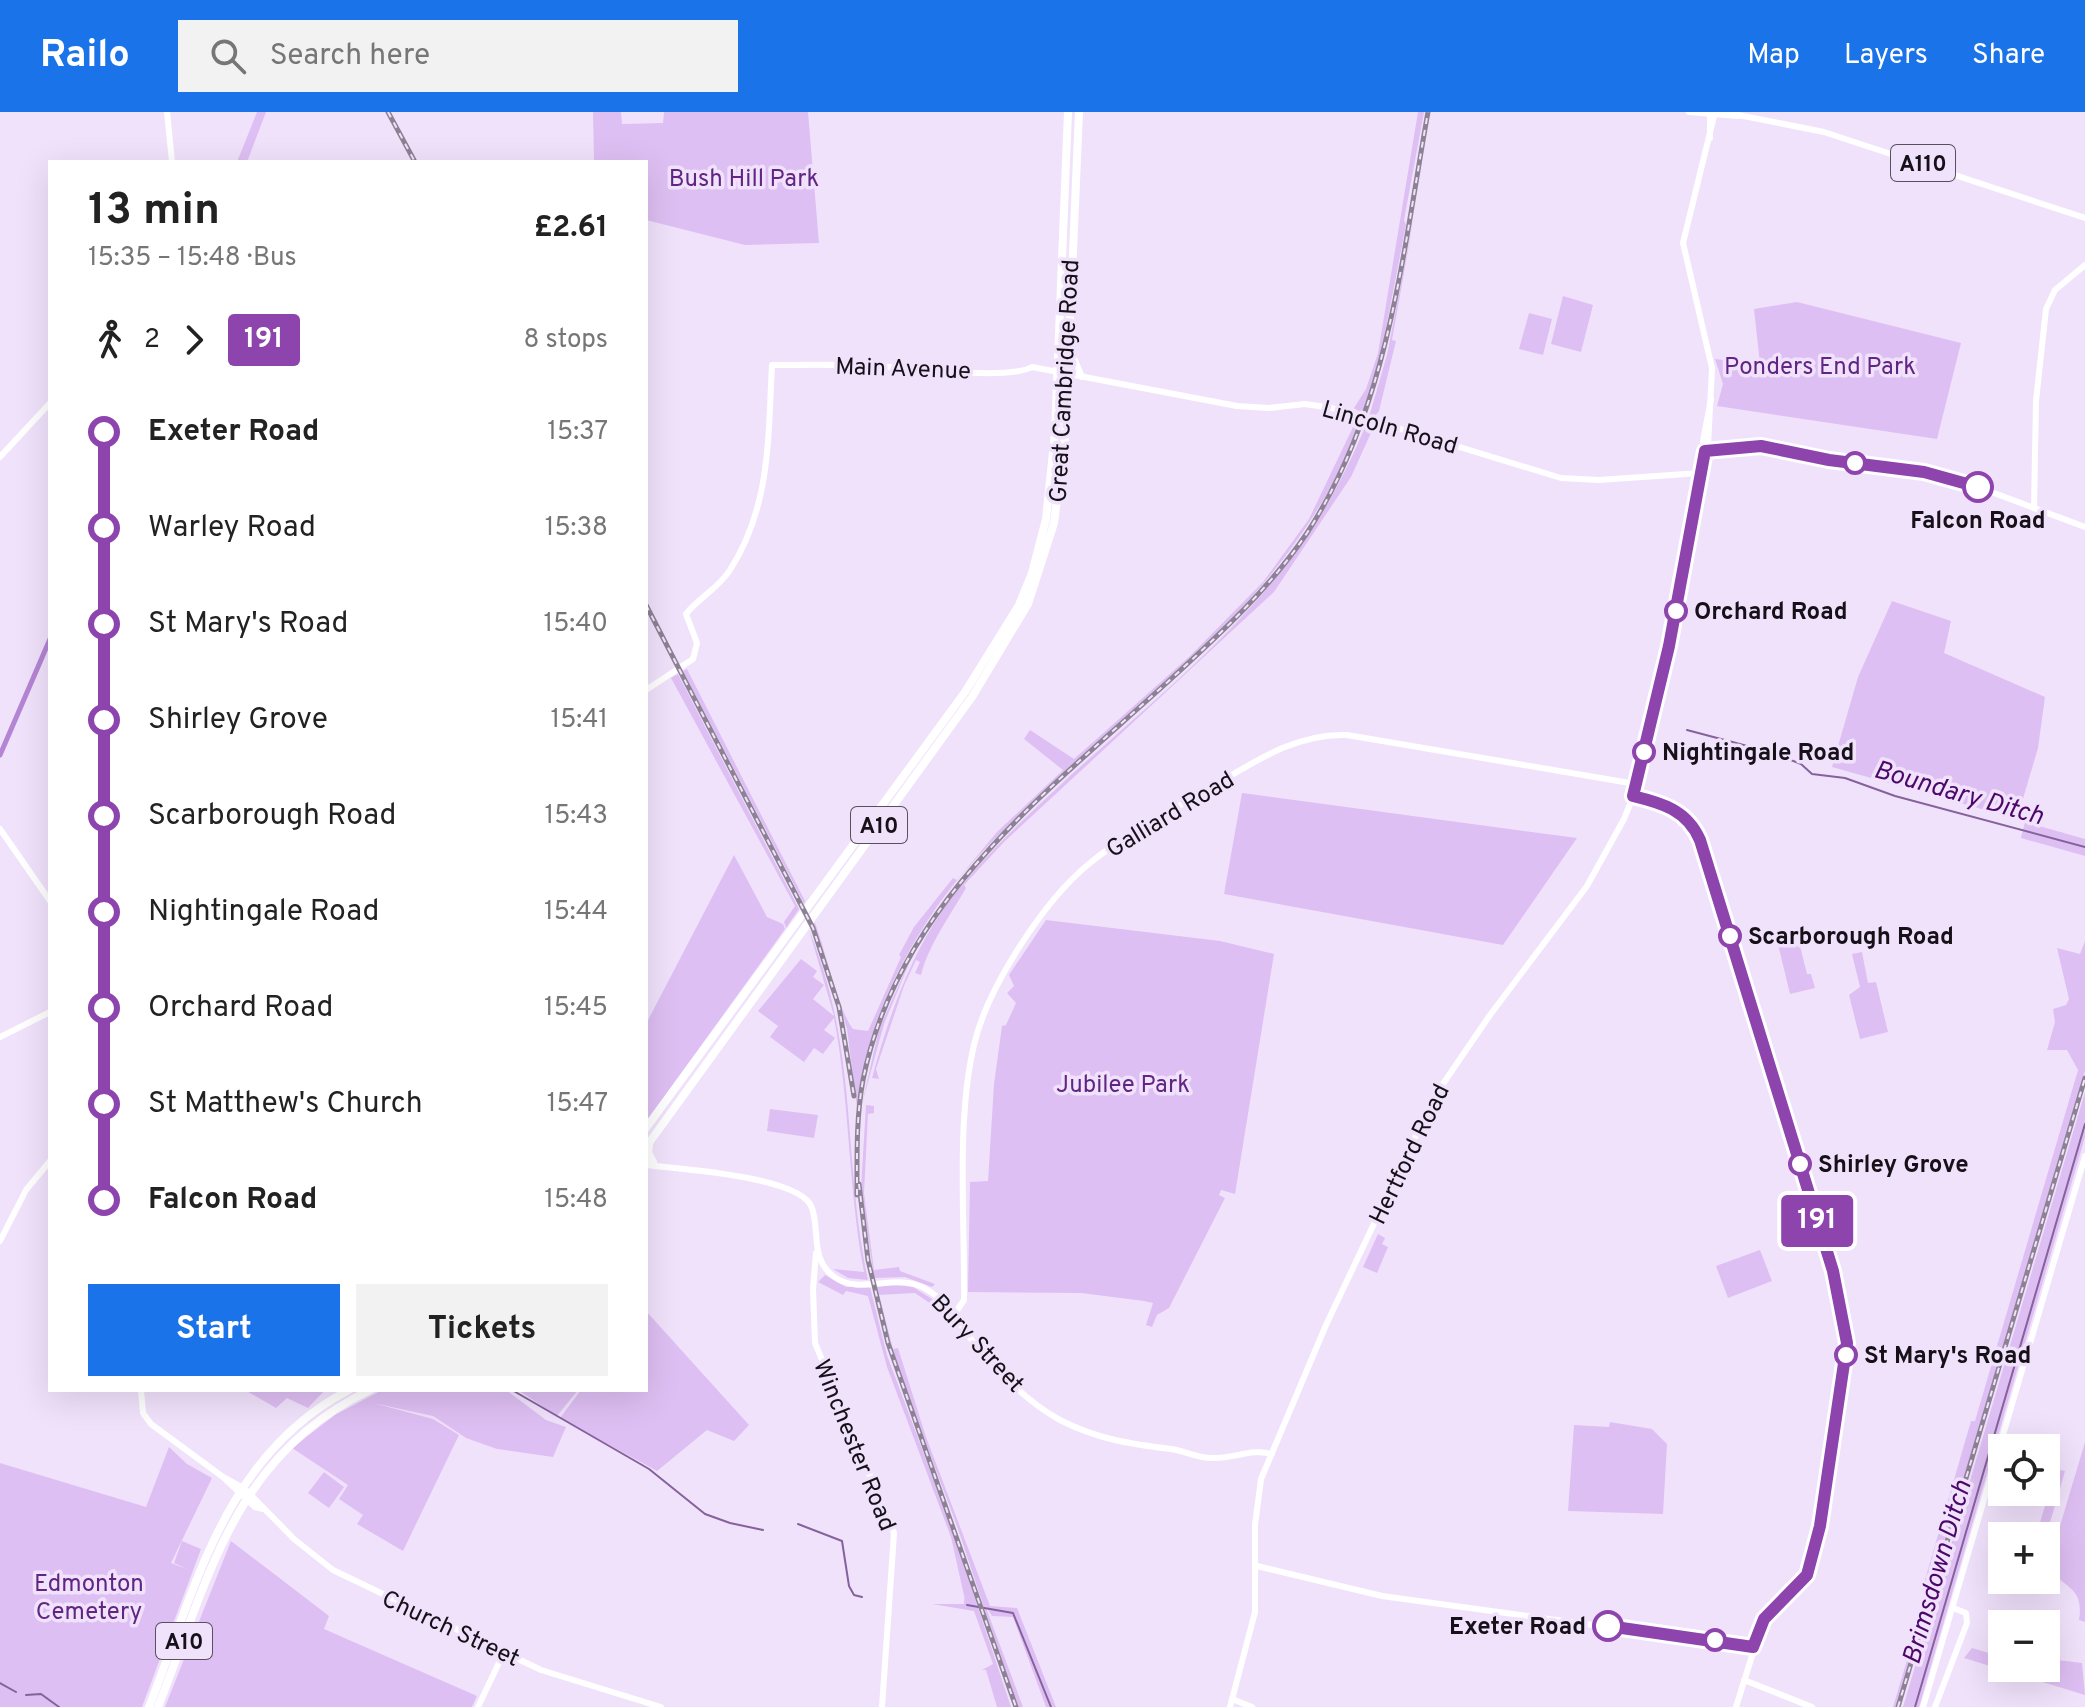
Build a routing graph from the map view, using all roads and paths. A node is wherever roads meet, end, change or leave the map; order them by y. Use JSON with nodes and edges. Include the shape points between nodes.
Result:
{"nodes":[{"id":1,"x":167,"y":112,"type":"edge"},
{"id":2,"x":1070,"y":112,"type":"edge"},
{"id":3,"x":1079,"y":112,"type":"edge"},
{"id":4,"x":1689,"y":112,"type":"edge"},
{"id":5,"x":1723,"y":112,"type":"edge"},
{"id":6,"x":1713,"y":114,"type":"edge"},
{"id":7,"x":1738,"y":116,"type":"junction"},
{"id":8,"x":172,"y":160,"type":"edge"},
{"id":9,"x":2085,"y":218,"type":"edge"},
{"id":10,"x":2085,"y":265,"type":"edge"},
{"id":11,"x":1070,"y":298,"type":"junction"},
{"id":12,"x":1059,"y":332,"type":"junction"},
{"id":13,"x":1068,"y":341,"type":"junction"},
{"id":14,"x":1032,"y":367,"type":"joint"},
{"id":15,"x":1057,"y":373,"type":"junction"},
{"id":16,"x":1067,"y":375,"type":"junction"},
{"id":17,"x":1082,"y":378,"type":"junction"},
{"id":18,"x":48,"y":405,"type":"edge"},
{"id":19,"x":1055,"y":433,"type":"junction"},
{"id":20,"x":1705,"y":451,"type":"junction"},
{"id":21,"x":0,"y":457,"type":"edge"},
{"id":22,"x":1700,"y":473,"type":"junction"},
{"id":23,"x":2034,"y":508,"type":"junction"},
{"id":24,"x":2085,"y":527,"type":"edge"},
{"id":25,"x":648,"y":689,"type":"edge"},
{"id":26,"x":945,"y":734,"type":"junction"},
{"id":27,"x":921,"y":752,"type":"junction"},
{"id":28,"x":1637,"y":782,"type":"junction"},
{"id":29,"x":1633,"y":796,"type":"junction"},
{"id":30,"x":0,"y":829,"type":"edge"},
{"id":31,"x":48,"y":898,"type":"edge"},
{"id":32,"x":48,"y":1013,"type":"edge"},
{"id":33,"x":0,"y":1037,"type":"edge"},
{"id":34,"x":648,"y":1125,"type":"edge"},
{"id":35,"x":648,"y":1142,"type":"edge"},
{"id":36,"x":2085,"y":1156,"type":"edge"},
{"id":37,"x":48,"y":1163,"type":"edge"},
{"id":38,"x":648,"y":1163,"type":"edge"},
{"id":39,"x":0,"y":1241,"type":"edge"},
{"id":40,"x":821,"y":1265,"type":"junction"},
{"id":41,"x":814,"y":1279,"type":"junction"},
{"id":42,"x":954,"y":1315,"type":"junction"},
{"id":43,"x":141,"y":1392,"type":"edge"},
{"id":44,"x":346,"y":1392,"type":"edge"},
{"id":45,"x":367,"y":1392,"type":"edge"},
{"id":46,"x":1272,"y":1454,"type":"junction"},
{"id":47,"x":244,"y":1492,"type":"junction"},
{"id":48,"x":1257,"y":1566,"type":"junction"},
{"id":49,"x":206,"y":1573,"type":"junction"},
{"id":50,"x":199,"y":1591,"type":"junction"},
{"id":51,"x":1953,"y":1608,"type":"junction"},
{"id":52,"x":1753,"y":1647,"type":"junction"},
{"id":53,"x":504,"y":1652,"type":"junction"},
{"id":54,"x":1744,"y":1680,"type":"junction"},
{"id":55,"x":1231,"y":1703,"type":"edge"},
{"id":56,"x":149,"y":1707,"type":"edge"},
{"id":57,"x":158,"y":1707,"type":"edge"},
{"id":58,"x":478,"y":1707,"type":"edge"},
{"id":59,"x":661,"y":1707,"type":"edge"},
{"id":60,"x":882,"y":1707,"type":"edge"},
{"id":61,"x":1252,"y":1707,"type":"edge"},
{"id":62,"x":1736,"y":1707,"type":"edge"},
{"id":63,"x":1812,"y":1707,"type":"edge"},
{"id":64,"x":1923,"y":1707,"type":"edge"},
{"id":65,"x":1935,"y":1707,"type":"edge"}],
"edges":[{"from":1,"to":8,"type":"street"},
{"from":2,"to":12,"type":"highway","name":"Great Cambridge Road","number":"A10"},
{"from":3,"to":11,"type":"highway","name":"Great Cambridge Road","number":"A10"},
{"from":4,"to":6,"type":"street","number":"A110"},
{"from":5,"to":7,"type":"street","number":"A110"},
{"from":6,"to":7,"type":"street","number":"A110"},
{"from":6,"to":20,"type":"street","name":"Hertford Road","via":[[1683,248],[1711,362]]},
{"from":7,"to":9,"type":"street","number":"A110","via":[[1824,132]]},
{"from":10,"to":23,"type":"street","via":[[2055,290],[2046,309]]},
{"from":11,"to":12,"type":"highway","number":"A10"},
{"from":11,"to":13,"type":"highway","name":"Great Cambridge Road","number":"A10"},
{"from":12,"to":15,"type":"highway","name":"Great Cambridge Road","number":"A10"},
{"from":13,"to":15,"type":"street"},
{"from":13,"to":16,"type":"highway","name":"Great Cambridge Road","number":"A10"},
{"from":13,"to":17,"type":"street"},
{"from":14,"to":15,"type":"street","name":"Lincoln Road"},
{"from":14,"to":25,"type":"street","name":"Main Avenue","via":[[978,371],[772,365],[763,492],[731,568],[686,617],[697,648],[693,659]]},
{"from":15,"to":16,"type":"street","name":"Lincoln Road"},
{"from":15,"to":19,"type":"highway","name":"Great Cambridge Road","number":"A10"},
{"from":16,"to":17,"type":"street","name":"Lincoln Road"},
{"from":16,"to":19,"type":"street","number":"A10"},
{"from":16,"to":26,"type":"highway","name":"Great Cambridge Road","number":"A10","via":[[1062,471],[1040,574],[1012,637]]},
{"from":17,"to":22,"type":"street","name":"Lincoln Road","via":[[1237,406],[1315,405],[1565,479]]},
{"from":18,"to":21,"type":"street"},
{"from":19,"to":27,"type":"highway","name":"Great Cambridge Road","number":"A10","via":[[1046,519],[1027,586],[997,645]]},
{"from":20,"to":22,"type":"street","name":"Hertford Road"},
{"from":20,"to":23,"type":"street","via":[[1761,446],[1912,470]]},
{"from":22,"to":28,"type":"street","name":"Hertford Road"},
{"from":23,"to":24,"type":"street"},
{"from":26,"to":27,"type":"highway","number":"A10","via":[[928,752]]},
{"from":26,"to":35,"type":"highway","name":"Great Cambridge Road","number":"A10"},
{"from":27,"to":34,"type":"highway","name":"Great Cambridge Road","number":"A10"},
{"from":28,"to":29,"type":"street","name":"Hertford Road"},
{"from":28,"to":42,"type":"street","name":"Galliard Road","via":[[1347,735],[1313,737],[1280,747],[1087,865],[1001,977],[974,1044],[967,1097],[964,1300]]},
{"from":29,"to":46,"type":"street","name":"Hertford Road","via":[[1587,886],[1430,1103],[1339,1295]]},
{"from":29,"to":52,"type":"street","via":[[1676,810],[1700,840],[1845,1321],[1847,1343],[1830,1478],[1807,1575],[1764,1619]]},
{"from":30,"to":31,"type":"street"},
{"from":32,"to":33,"type":"street"},
{"from":36,"to":51,"type":"street"},
{"from":37,"to":39,"type":"street","via":[[26,1190]]},
{"from":38,"to":40,"type":"street","name":"Winchester Road","via":[[733,1175],[801,1194],[813,1208]]},
{"from":40,"to":41,"type":"street"},
{"from":40,"to":41,"type":"street","name":"Winchester Road"},
{"from":40,"to":42,"type":"street","name":"Bury Street","via":[[845,1282],[916,1284]]},
{"from":41,"to":60,"type":"street","name":"Winchester Road","via":[[815,1343],[894,1533]]},
{"from":42,"to":46,"type":"street","name":"Bury Street","via":[[976,1346],[1031,1400],[1084,1432],[1205,1458]]},
{"from":43,"to":47,"type":"street","name":"Church Street","via":[[143,1413],[151,1424]]},
{"from":44,"to":47,"type":"highway","number":"A10","via":[[284,1435]]},
{"from":45,"to":47,"type":"highway","number":"A10","via":[[313,1423]]},
{"from":46,"to":48,"type":"street","name":"Hertford Road","via":[[1255,1525]]},
{"from":47,"to":49,"type":"highway","number":"A10"},
{"from":47,"to":49,"type":"highway","number":"A10","via":[[226,1516]]},
{"from":47,"to":53,"type":"street","name":"Church Street","via":[[333,1570]]},
{"from":48,"to":52,"type":"street","via":[[1382,1596]]},
{"from":48,"to":55,"type":"street","name":"Hertford Road","via":[[1251,1633]]},
{"from":49,"to":50,"type":"highway","number":"A10"},
{"from":50,"to":56,"type":"highway","number":"A10"},
{"from":50,"to":57,"type":"highway","number":"A10"},
{"from":51,"to":64,"type":"street"},
{"from":51,"to":65,"type":"street","via":[[1966,1613],[1967,1623]]},
{"from":52,"to":54,"type":"street"},
{"from":53,"to":58,"type":"street"},
{"from":53,"to":59,"type":"street","name":"Church Street","via":[[567,1679]]},
{"from":54,"to":62,"type":"street"},
{"from":54,"to":63,"type":"street"},
{"from":55,"to":61,"type":"street"}]}
